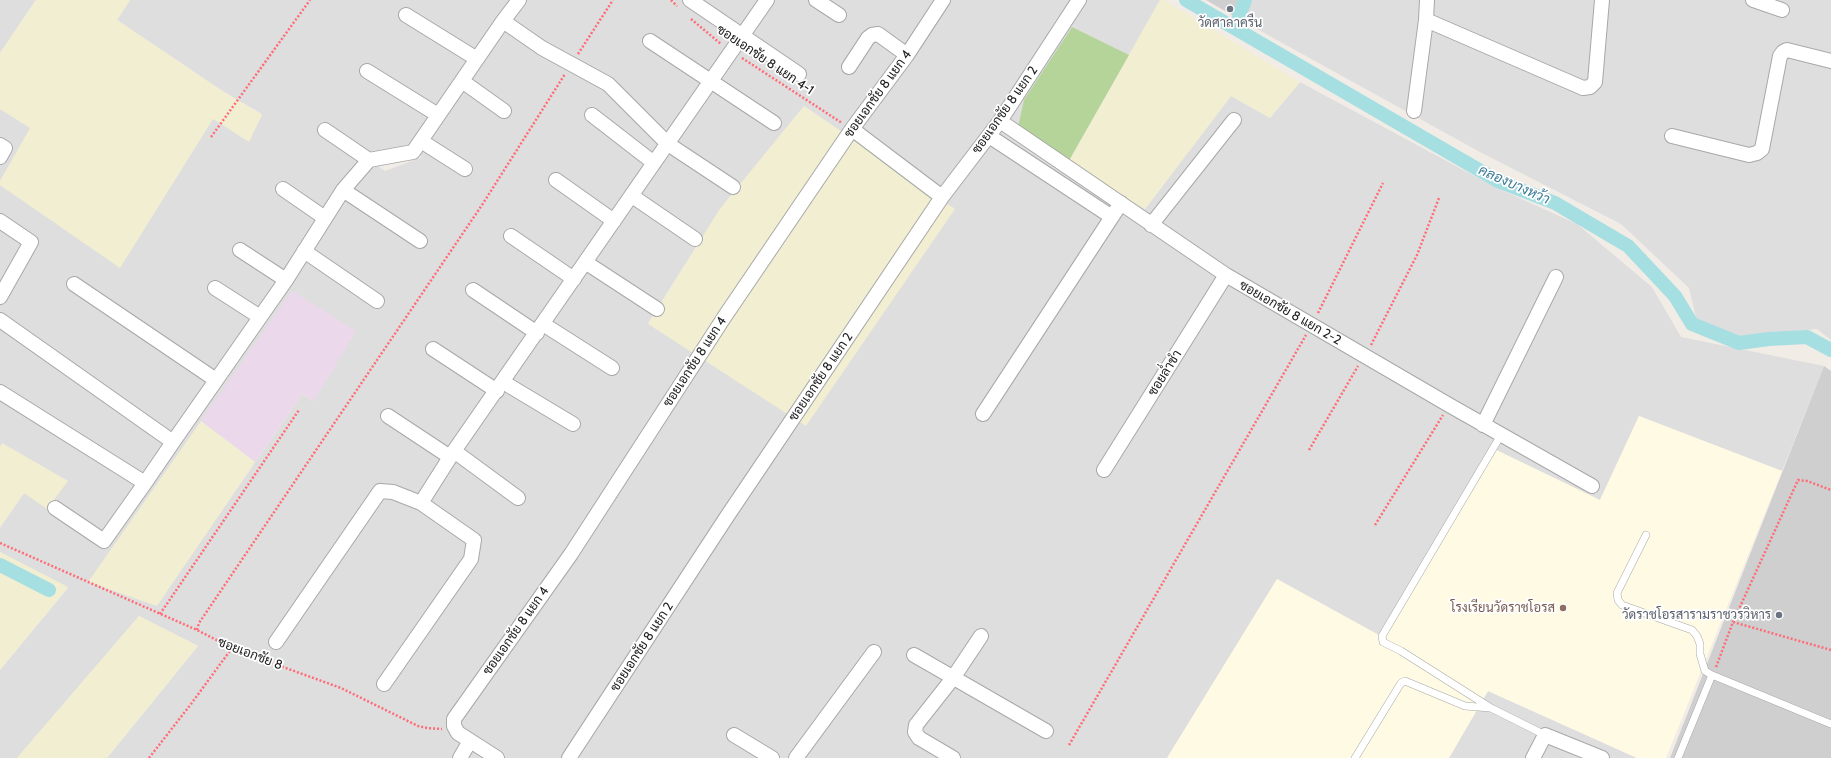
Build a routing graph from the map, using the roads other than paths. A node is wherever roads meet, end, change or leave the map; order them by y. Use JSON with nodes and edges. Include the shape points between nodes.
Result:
{"nodes":[{"id":1,"x":519,"y":0,"type":"edge"},
{"id":2,"x":767,"y":0,"type":"edge"},
{"id":3,"x":816,"y":0,"type":"edge"},
{"id":4,"x":943,"y":0,"type":"edge"},
{"id":5,"x":1079,"y":0,"type":"edge"},
{"id":6,"x":1427,"y":0,"type":"edge"},
{"id":7,"x":1602,"y":0,"type":"edge"},
{"id":8,"x":1753,"y":0,"type":"edge"},
{"id":9,"x":686,"y":5,"type":"edge"},
{"id":10,"x":1782,"y":10,"type":"dead end"},
{"id":11,"x":406,"y":15,"type":"dead end"},
{"id":12,"x":839,"y":15,"type":"dead end"},
{"id":13,"x":1426,"y":20,"type":"junction"},
{"id":14,"x":503,"y":21,"type":"junction"},
{"id":15,"x":742,"y":36,"type":"junction"},
{"id":16,"x":650,"y":41,"type":"dead end"},
{"id":17,"x":907,"y":56,"type":"junction"},
{"id":18,"x":477,"y":59,"type":"junction"},
{"id":19,"x":1831,"y":61,"type":"edge"},
{"id":20,"x":849,"y":67,"type":"dead end"},
{"id":21,"x":367,"y":71,"type":"dead end"},
{"id":22,"x":799,"y":74,"type":"dead end"},
{"id":23,"x":462,"y":81,"type":"junction"},
{"id":24,"x":711,"y":81,"type":"junction"},
{"id":25,"x":504,"y":111,"type":"dead end"},
{"id":26,"x":1414,"y":111,"type":"dead end"},
{"id":27,"x":438,"y":115,"type":"junction"},
{"id":28,"x":592,"y":115,"type":"dead end"},
{"id":29,"x":1234,"y":120,"type":"dead end"},
{"id":30,"x":1000,"y":121,"type":"junction"},
{"id":31,"x":774,"y":123,"type":"dead end"},
{"id":32,"x":852,"y":129,"type":"junction"},
{"id":33,"x":325,"y":130,"type":"dead end"},
{"id":34,"x":989,"y":136,"type":"junction"},
{"id":35,"x":1672,"y":136,"type":"dead end"},
{"id":36,"x":421,"y":140,"type":"junction"},
{"id":37,"x":668,"y":144,"type":"junction"},
{"id":38,"x":0,"y":145,"type":"edge"},
{"id":39,"x":0,"y":156,"type":"edge"},
{"id":40,"x":369,"y":160,"type":"junction"},
{"id":41,"x":654,"y":163,"type":"junction"},
{"id":42,"x":465,"y":169,"type":"dead end"},
{"id":43,"x":556,"y":180,"type":"dead end"},
{"id":44,"x":733,"y":187,"type":"dead end"},
{"id":45,"x":283,"y":189,"type":"dead end"},
{"id":46,"x":343,"y":190,"type":"junction"},
{"id":47,"x":632,"y":196,"type":"junction"},
{"id":48,"x":942,"y":197,"type":"junction"},
{"id":49,"x":1121,"y":203,"type":"junction"},
{"id":50,"x":1112,"y":217,"type":"junction"},
{"id":51,"x":325,"y":218,"type":"junction"},
{"id":52,"x":0,"y":221,"type":"edge"},
{"id":53,"x":614,"y":221,"type":"junction"},
{"id":54,"x":1151,"y":225,"type":"junction"},
{"id":55,"x":512,"y":236,"type":"dead end"},
{"id":56,"x":695,"y":239,"type":"dead end"},
{"id":57,"x":420,"y":241,"type":"dead end"},
{"id":58,"x":240,"y":250,"type":"dead end"},
{"id":59,"x":304,"y":251,"type":"junction"},
{"id":60,"x":585,"y":262,"type":"junction"},
{"id":61,"x":1226,"y":275,"type":"junction"},
{"id":62,"x":1556,"y":277,"type":"dead end"},
{"id":63,"x":574,"y":279,"type":"junction"},
{"id":64,"x":286,"y":280,"type":"junction"},
{"id":65,"x":74,"y":284,"type":"dead end"},
{"id":66,"x":215,"y":288,"type":"dead end"},
{"id":67,"x":473,"y":290,"type":"dead end"},
{"id":68,"x":0,"y":297,"type":"edge"},
{"id":69,"x":377,"y":301,"type":"dead end"},
{"id":70,"x":657,"y":309,"type":"dead end"},
{"id":71,"x":260,"y":317,"type":"junction"},
{"id":72,"x":0,"y":320,"type":"edge"},
{"id":73,"x":540,"y":328,"type":"junction"},
{"id":74,"x":433,"y":349,"type":"dead end"},
{"id":75,"x":612,"y":368,"type":"dead end"},
{"id":76,"x":216,"y":380,"type":"junction"},
{"id":77,"x":500,"y":386,"type":"junction"},
{"id":78,"x":0,"y":392,"type":"edge"},
{"id":79,"x":983,"y":414,"type":"dead end"},
{"id":80,"x":388,"y":416,"type":"dead end"},
{"id":81,"x":573,"y":424,"type":"dead end"},
{"id":82,"x":1483,"y":425,"type":"junction"},
{"id":83,"x":1501,"y":435,"type":"junction"},
{"id":84,"x":173,"y":442,"type":"junction"},
{"id":85,"x":452,"y":454,"type":"junction"},
{"id":86,"x":1104,"y":470,"type":"dead end"},
{"id":87,"x":145,"y":483,"type":"junction"},
{"id":88,"x":1592,"y":486,"type":"dead end"},
{"id":89,"x":518,"y":498,"type":"dead end"},
{"id":90,"x":421,"y":503,"type":"junction"},
{"id":91,"x":55,"y":508,"type":"dead end"},
{"id":92,"x":1646,"y":536,"type":"dead end"},
{"id":93,"x":981,"y":636,"type":"dead end"},
{"id":94,"x":276,"y":642,"type":"dead end"},
{"id":95,"x":874,"y":652,"type":"dead end"},
{"id":96,"x":914,"y":655,"type":"dead end"},
{"id":97,"x":1712,"y":675,"type":"junction"},
{"id":98,"x":953,"y":678,"type":"junction"},
{"id":99,"x":384,"y":684,"type":"dead end"},
{"id":100,"x":1491,"y":708,"type":"junction"},
{"id":101,"x":1831,"y":724,"type":"edge"},
{"id":102,"x":1046,"y":731,"type":"dead end"},
{"id":103,"x":734,"y":735,"type":"dead end"},
{"id":104,"x":1545,"y":735,"type":"junction"},
{"id":105,"x":470,"y":741,"type":"junction"},
{"id":106,"x":460,"y":758,"type":"edge"},
{"id":107,"x":497,"y":758,"type":"edge"},
{"id":108,"x":569,"y":758,"type":"edge"},
{"id":109,"x":772,"y":758,"type":"edge"},
{"id":110,"x":796,"y":758,"type":"edge"},
{"id":111,"x":953,"y":758,"type":"edge"},
{"id":112,"x":1355,"y":758,"type":"edge"},
{"id":113,"x":1533,"y":758,"type":"edge"},
{"id":114,"x":1602,"y":758,"type":"edge"},
{"id":115,"x":1678,"y":758,"type":"edge"}],
"edges":[{"from":1,"to":14,"type":"street"},
{"from":2,"to":15,"type":"street"},
{"from":3,"to":12,"type":"street"},
{"from":4,"to":17,"type":"street","name":"ซอยเอกชัย 8 แยก 4"},
{"from":5,"to":30,"type":"street","name":"ซอยเอกชัย 8 แยก 2"},
{"from":6,"to":13,"type":"street"},
{"from":7,"to":13,"type":"street","via":[[1594,82],[1590,88],[1583,88]]},
{"from":8,"to":10,"type":"street"},
{"from":9,"to":15,"type":"street"},
{"from":11,"to":18,"type":"street"},
{"from":13,"to":26,"type":"street"},
{"from":14,"to":18,"type":"street"},
{"from":14,"to":37,"type":"street","via":[[542,48],[608,84]]},
{"from":15,"to":22,"type":"street"},
{"from":15,"to":24,"type":"street"},
{"from":16,"to":24,"type":"street"},
{"from":17,"to":20,"type":"street","via":[[878,34],[872,35]]},
{"from":17,"to":32,"type":"street","name":"ซอยเอกชัย 8 แยก 4"},
{"from":18,"to":23,"type":"street"},
{"from":19,"to":35,"type":"street","via":[[1787,50],[1783,52],[1780,56],[1762,149],[1757,154],[1749,155]]},
{"from":21,"to":27,"type":"street"},
{"from":23,"to":25,"type":"street"},
{"from":23,"to":27,"type":"street"},
{"from":24,"to":31,"type":"street"},
{"from":24,"to":37,"type":"street"},
{"from":27,"to":36,"type":"street"},
{"from":28,"to":41,"type":"street"},
{"from":29,"to":54,"type":"street"},
{"from":30,"to":34,"type":"street","name":"ซอยเอกชัย 8 แยก 2"},
{"from":30,"to":49,"type":"street","name":"ซอยเอกชัย 8 แยก 2-2"},
{"from":32,"to":48,"type":"street"},
{"from":32,"to":105,"type":"street","name":"ซอยเอกชัย 8 แยก 4","via":[[725,316],[571,554],[454,719],[458,733]]},
{"from":33,"to":40,"type":"street"},
{"from":34,"to":48,"type":"street","name":"ซอยเอกชัย 8 แยก 2"},
{"from":34,"to":50,"type":"street"},
{"from":36,"to":40,"type":"street","via":[[413,152]]},
{"from":36,"to":42,"type":"street"},
{"from":37,"to":41,"type":"street"},
{"from":37,"to":44,"type":"street"},
{"from":38,"to":39,"type":"street","via":[[5,148]]},
{"from":40,"to":46,"type":"street"},
{"from":41,"to":47,"type":"street"},
{"from":43,"to":53,"type":"street"},
{"from":45,"to":51,"type":"street"},
{"from":46,"to":51,"type":"street"},
{"from":46,"to":57,"type":"street"},
{"from":47,"to":53,"type":"street"},
{"from":47,"to":56,"type":"street"},
{"from":48,"to":108,"type":"street","name":"ซอยเอกชัย 8 แยก 2","via":[[726,518]]},
{"from":49,"to":50,"type":"street"},
{"from":49,"to":54,"type":"street","name":"ซอยเอกชัย 8 แยก 2-2"},
{"from":50,"to":79,"type":"street"},
{"from":51,"to":59,"type":"street"},
{"from":52,"to":68,"type":"street","via":[[31,242]]},
{"from":53,"to":60,"type":"street"},
{"from":54,"to":61,"type":"street","name":"ซอยเอกชัย 8 แยก 2-2"},
{"from":55,"to":63,"type":"street"},
{"from":58,"to":64,"type":"street"},
{"from":59,"to":64,"type":"street"},
{"from":59,"to":69,"type":"street"},
{"from":60,"to":63,"type":"street"},
{"from":60,"to":70,"type":"street"},
{"from":61,"to":82,"type":"street","name":"ซอยเอกชัย 8 แยก 2-2"},
{"from":61,"to":86,"type":"street","name":"ซอยล่ำชำ"},
{"from":62,"to":82,"type":"street"},
{"from":63,"to":73,"type":"street"},
{"from":64,"to":71,"type":"street"},
{"from":65,"to":76,"type":"street"},
{"from":66,"to":71,"type":"street"},
{"from":67,"to":73,"type":"street"},
{"from":71,"to":76,"type":"street"},
{"from":72,"to":84,"type":"street"},
{"from":73,"to":75,"type":"street"},
{"from":73,"to":77,"type":"street"},
{"from":74,"to":77,"type":"street"},
{"from":76,"to":84,"type":"street"},
{"from":77,"to":81,"type":"street"},
{"from":77,"to":85,"type":"street"},
{"from":78,"to":87,"type":"street"},
{"from":80,"to":85,"type":"street"},
{"from":82,"to":83,"type":"street","name":"ซอยเอกชัย 8 แยก 2-2"},
{"from":83,"to":88,"type":"street","name":"ซอยเอกชัย 8 แยก 2-2"},
{"from":83,"to":100,"type":"lane","via":[[1382,636],[1383,642]]},
{"from":84,"to":87,"type":"street"},
{"from":85,"to":89,"type":"street"},
{"from":85,"to":90,"type":"street"},
{"from":87,"to":91,"type":"street","via":[[104,541]]},
{"from":90,"to":94,"type":"street","via":[[393,492],[380,491]]},
{"from":90,"to":99,"type":"street","via":[[474,540],[471,559]]},
{"from":92,"to":97,"type":"lane","via":[[1617,593],[1618,600],[1622,605],[1692,630],[1700,644],[1705,671]]},
{"from":93,"to":98,"type":"street"},
{"from":95,"to":110,"type":"street"},
{"from":96,"to":98,"type":"street"},
{"from":97,"to":101,"type":"lane"},
{"from":97,"to":115,"type":"lane"},
{"from":98,"to":102,"type":"street"},
{"from":98,"to":111,"type":"street","via":[[916,725],[915,732],[919,738]]},
{"from":100,"to":104,"type":"lane"},
{"from":100,"to":112,"type":"lane","via":[[1465,706],[1405,680]]},
{"from":103,"to":109,"type":"street"},
{"from":104,"to":113,"type":"street"},
{"from":104,"to":114,"type":"street"},
{"from":105,"to":106,"type":"street"},
{"from":105,"to":107,"type":"street"}]}
